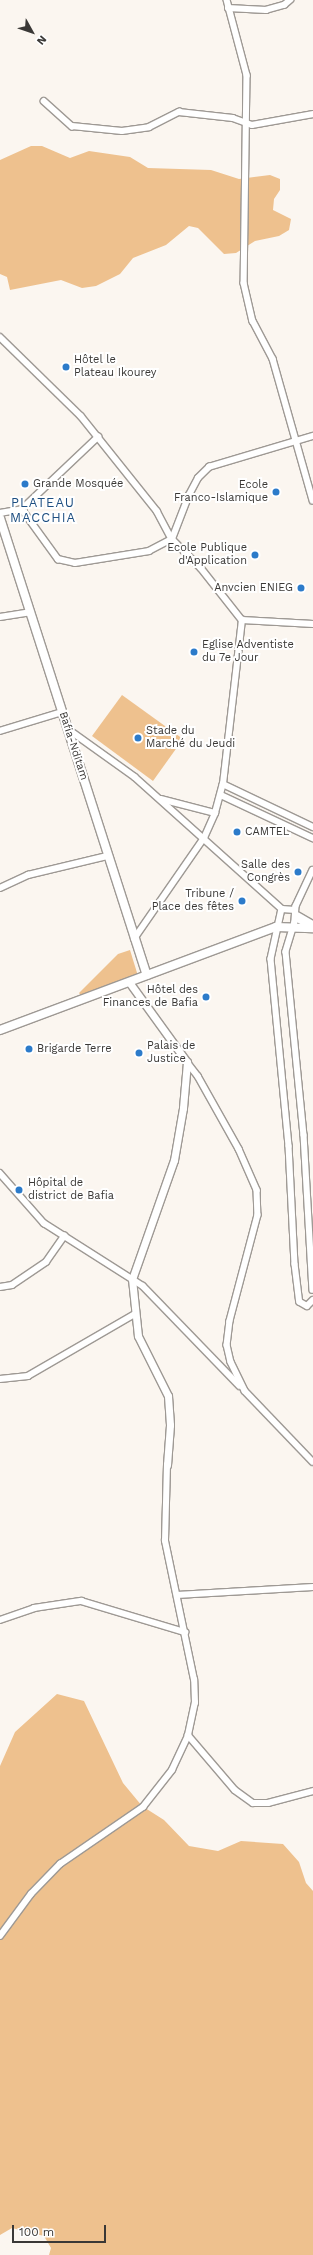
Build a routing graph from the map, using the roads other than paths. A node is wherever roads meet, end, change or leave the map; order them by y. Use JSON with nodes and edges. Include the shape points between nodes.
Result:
{"nodes":[{"id":1,"x":228,"y":0,"type":"edge"},
{"id":2,"x":290,"y":0,"type":"edge"},
{"id":3,"x":228,"y":8,"type":"junction"},
{"id":4,"x":44,"y":101,"type":"dead end"},
{"id":5,"x":313,"y":114,"type":"edge"},
{"id":6,"x":247,"y":124,"type":"junction"},
{"id":7,"x":0,"y":337,"type":"edge"},
{"id":8,"x":313,"y":436,"type":"edge"},
{"id":9,"x":98,"y":437,"type":"junction"},
{"id":10,"x":297,"y":440,"type":"junction"},
{"id":11,"x":313,"y":500,"type":"edge"},
{"id":12,"x":22,"y":508,"type":"junction"},
{"id":13,"x":0,"y":512,"type":"edge"},
{"id":14,"x":0,"y":518,"type":"edge"},
{"id":15,"x":172,"y":539,"type":"junction"},
{"id":16,"x":30,"y":612,"type":"junction"},
{"id":17,"x":0,"y":616,"type":"edge"},
{"id":18,"x":242,"y":620,"type":"junction"},
{"id":19,"x":313,"y":624,"type":"edge"},
{"id":20,"x":62,"y":712,"type":"junction"},
{"id":21,"x":68,"y":729,"type":"junction"},
{"id":22,"x":0,"y":731,"type":"edge"},
{"id":23,"x":223,"y":784,"type":"junction"},
{"id":24,"x":221,"y":795,"type":"junction"},
{"id":25,"x":158,"y":798,"type":"junction"},
{"id":26,"x":215,"y":813,"type":"junction"},
{"id":27,"x":313,"y":827,"type":"edge"},
{"id":28,"x":204,"y":838,"type":"junction"},
{"id":29,"x":313,"y":838,"type":"edge"},
{"id":30,"x":107,"y":856,"type":"junction"},
{"id":31,"x":313,"y":870,"type":"edge"},
{"id":32,"x":0,"y":888,"type":"edge"},
{"id":33,"x":282,"y":909,"type":"junction"},
{"id":34,"x":296,"y":913,"type":"junction"},
{"id":35,"x":276,"y":927,"type":"junction"},
{"id":36,"x":313,"y":927,"type":"edge"},
{"id":37,"x":291,"y":928,"type":"junction"},
{"id":38,"x":134,"y":939,"type":"junction"},
{"id":39,"x":147,"y":975,"type":"junction"},
{"id":40,"x":129,"y":982,"type":"junction"},
{"id":41,"x":0,"y":1030,"type":"edge"},
{"id":42,"x":187,"y":1062,"type":"junction"},
{"id":43,"x":0,"y":1173,"type":"edge"},
{"id":44,"x":64,"y":1236,"type":"junction"},
{"id":45,"x":132,"y":1279,"type":"junction"},
{"id":46,"x":0,"y":1287,"type":"edge"},
{"id":47,"x":313,"y":1290,"type":"edge"},
{"id":48,"x":313,"y":1300,"type":"edge"},
{"id":49,"x":135,"y":1314,"type":"junction"},
{"id":50,"x":0,"y":1379,"type":"edge"},
{"id":51,"x":244,"y":1391,"type":"junction"},
{"id":52,"x":313,"y":1462,"type":"edge"},
{"id":53,"x":167,"y":1465,"type":"joint"},
{"id":54,"x":313,"y":1587,"type":"edge"},
{"id":55,"x":177,"y":1596,"type":"junction"},
{"id":56,"x":0,"y":1620,"type":"edge"},
{"id":57,"x":185,"y":1632,"type":"junction"},
{"id":58,"x":188,"y":1735,"type":"junction"},
{"id":59,"x":313,"y":1791,"type":"edge"},
{"id":60,"x":0,"y":1936,"type":"edge"}],
"edges":[{"from":1,"to":3,"type":"street"},
{"from":2,"to":3,"type":"street","via":[[284,5],[266,10]]},
{"from":3,"to":6,"type":"street","via":[[244,56]]},
{"from":4,"to":6,"type":"street","via":[[67,124],[96,130],[122,132],[149,127],[171,114],[188,111],[233,118]]},
{"from":5,"to":6,"type":"street","via":[[263,125]]},
{"from":6,"to":10,"type":"street","via":[[244,283],[253,321],[273,359]]},
{"from":7,"to":9,"type":"street","via":[[71,405]]},
{"from":8,"to":10,"type":"street"},
{"from":9,"to":12,"type":"street"},
{"from":9,"to":15,"type":"street","via":[[158,511]]},
{"from":10,"to":11,"type":"street"},
{"from":10,"to":15,"type":"street","via":[[209,467],[198,478],[189,495]]},
{"from":12,"to":13,"type":"street"},
{"from":12,"to":15,"type":"street","via":[[53,554],[58,559],[75,563],[149,551]]},
{"from":14,"to":16,"type":"main road","name":"Bafia-Nditam"},
{"from":15,"to":18,"type":"street","via":[[201,568]]},
{"from":16,"to":17,"type":"street"},
{"from":16,"to":20,"type":"main road","name":"Bafia-Nditam"},
{"from":18,"to":19,"type":"street"},
{"from":18,"to":23,"type":"street"},
{"from":20,"to":21,"type":"main road","name":"Bafia-Nditam"},
{"from":20,"to":22,"type":"street"},
{"from":21,"to":25,"type":"street","via":[[109,756]]},
{"from":21,"to":30,"type":"main road","name":"Bafia-Nditam"},
{"from":23,"to":24,"type":"street"},
{"from":23,"to":27,"type":"street"},
{"from":24,"to":26,"type":"street"},
{"from":24,"to":29,"type":"street"},
{"from":25,"to":26,"type":"street"},
{"from":25,"to":28,"type":"street"},
{"from":26,"to":28,"type":"street"},
{"from":28,"to":33,"type":"street"},
{"from":28,"to":38,"type":"street"},
{"from":30,"to":32,"type":"street","via":[[28,875]]},
{"from":30,"to":38,"type":"main road","name":"Bafia-Nditam"},
{"from":31,"to":34,"type":"street"},
{"from":33,"to":34,"type":"street"},
{"from":33,"to":35,"type":"street"},
{"from":34,"to":36,"type":"main road"},
{"from":34,"to":37,"type":"street"},
{"from":35,"to":37,"type":"main road"},
{"from":35,"to":39,"type":"main road"},
{"from":35,"to":48,"type":"street","via":[[271,959],[289,1146],[294,1264],[300,1302],[307,1306]]},
{"from":36,"to":37,"type":"main road"},
{"from":37,"to":47,"type":"street","via":[[286,952],[304,1136]]},
{"from":38,"to":39,"type":"main road","name":"Bafia-Nditam"},
{"from":39,"to":40,"type":"main road"},
{"from":40,"to":41,"type":"main road"},
{"from":40,"to":42,"type":"street"},
{"from":42,"to":45,"type":"street","via":[[174,1160]]},
{"from":42,"to":51,"type":"street","via":[[198,1076],[235,1142],[257,1190],[258,1215],[236,1294],[227,1345],[231,1362]]},
{"from":43,"to":44,"type":"street","via":[[35,1216]]},
{"from":44,"to":45,"type":"street"},
{"from":44,"to":46,"type":"street","via":[[46,1262],[12,1285]]},
{"from":45,"to":49,"type":"street"},
{"from":45,"to":51,"type":"street","via":[[150,1292]]},
{"from":49,"to":50,"type":"street","via":[[28,1376]]},
{"from":49,"to":53,"type":"street","via":[[142,1347],[168,1396],[170,1425]]},
{"from":51,"to":52,"type":"street"},
{"from":53,"to":55,"type":"street","via":[[165,1541]]},
{"from":54,"to":55,"type":"street"},
{"from":55,"to":57,"type":"street"},
{"from":56,"to":57,"type":"street","via":[[34,1608],[81,1601]]},
{"from":57,"to":58,"type":"street","via":[[195,1691]]},
{"from":58,"to":59,"type":"street","via":[[235,1790],[254,1803],[268,1803]]},
{"from":58,"to":60,"type":"street","via":[[172,1770],[143,1807],[60,1864],[31,1894]]}]}
